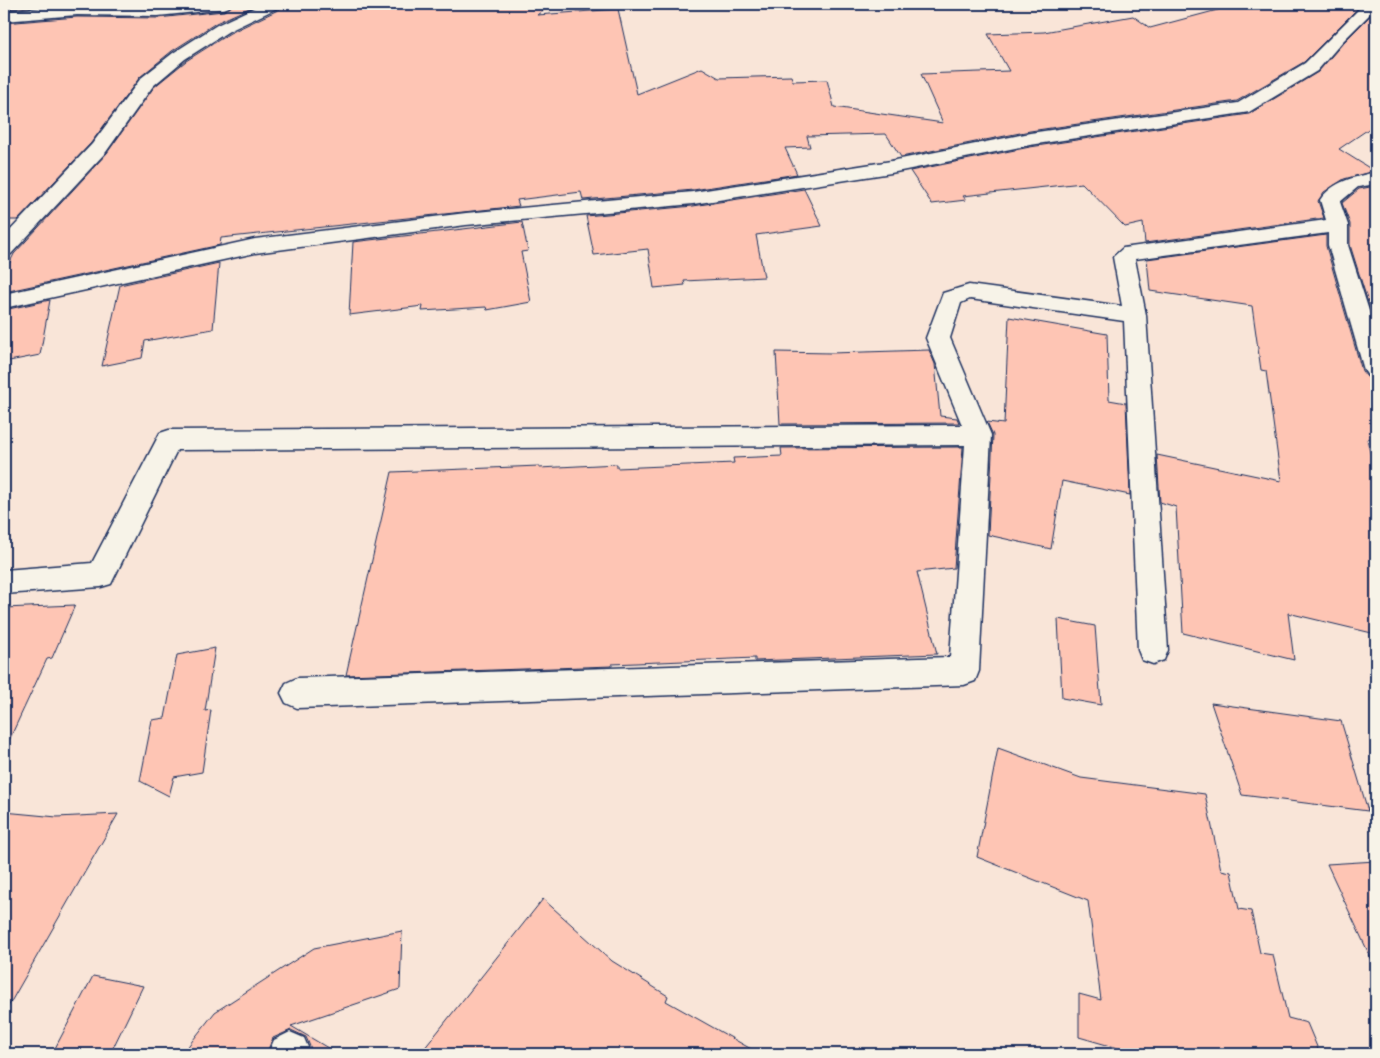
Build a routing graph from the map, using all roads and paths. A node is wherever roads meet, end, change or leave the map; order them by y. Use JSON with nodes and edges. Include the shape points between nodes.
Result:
{"nodes":[{"id":1,"x":224,"y":4,"type":"edge"},
{"id":2,"x":274,"y":4,"type":"edge"},
{"id":3,"x":1372,"y":4,"type":"edge"},
{"id":4,"x":4,"y":16,"type":"edge"},
{"id":5,"x":1376,"y":178,"type":"edge"},
{"id":6,"x":1338,"y":225,"type":"junction"},
{"id":7,"x":4,"y":249,"type":"edge"},
{"id":8,"x":4,"y":301,"type":"edge"},
{"id":9,"x":1136,"y":315,"type":"junction"},
{"id":10,"x":1376,"y":370,"type":"edge"},
{"id":11,"x":978,"y":435,"type":"junction"},
{"id":12,"x":4,"y":582,"type":"edge"},
{"id":13,"x":1152,"y":650,"type":"dead end"},
{"id":14,"x":297,"y":693,"type":"dead end"}],
"edges":[{"from":1,"to":4,"type":"street","via":[[158,11],[77,10]]},
{"from":2,"to":7,"type":"street","via":[[223,28],[179,56],[147,82],[98,148]]},
{"from":3,"to":8,"type":"street","via":[[1311,68],[1243,108],[1030,138],[891,167],[693,198],[466,219],[255,246]]},
{"from":5,"to":6,"type":"street","via":[[1352,183],[1330,200]]},
{"from":6,"to":9,"type":"street","via":[[1130,253],[1124,256]]},
{"from":6,"to":10,"type":"street","via":[[1338,245]]},
{"from":9,"to":11,"type":"street","via":[[969,292],[952,298],[938,338]]},
{"from":9,"to":13,"type":"street"},
{"from":11,"to":12,"type":"street","via":[[170,440],[101,575]]},
{"from":11,"to":14,"type":"street","via":[[964,671]]}]}
